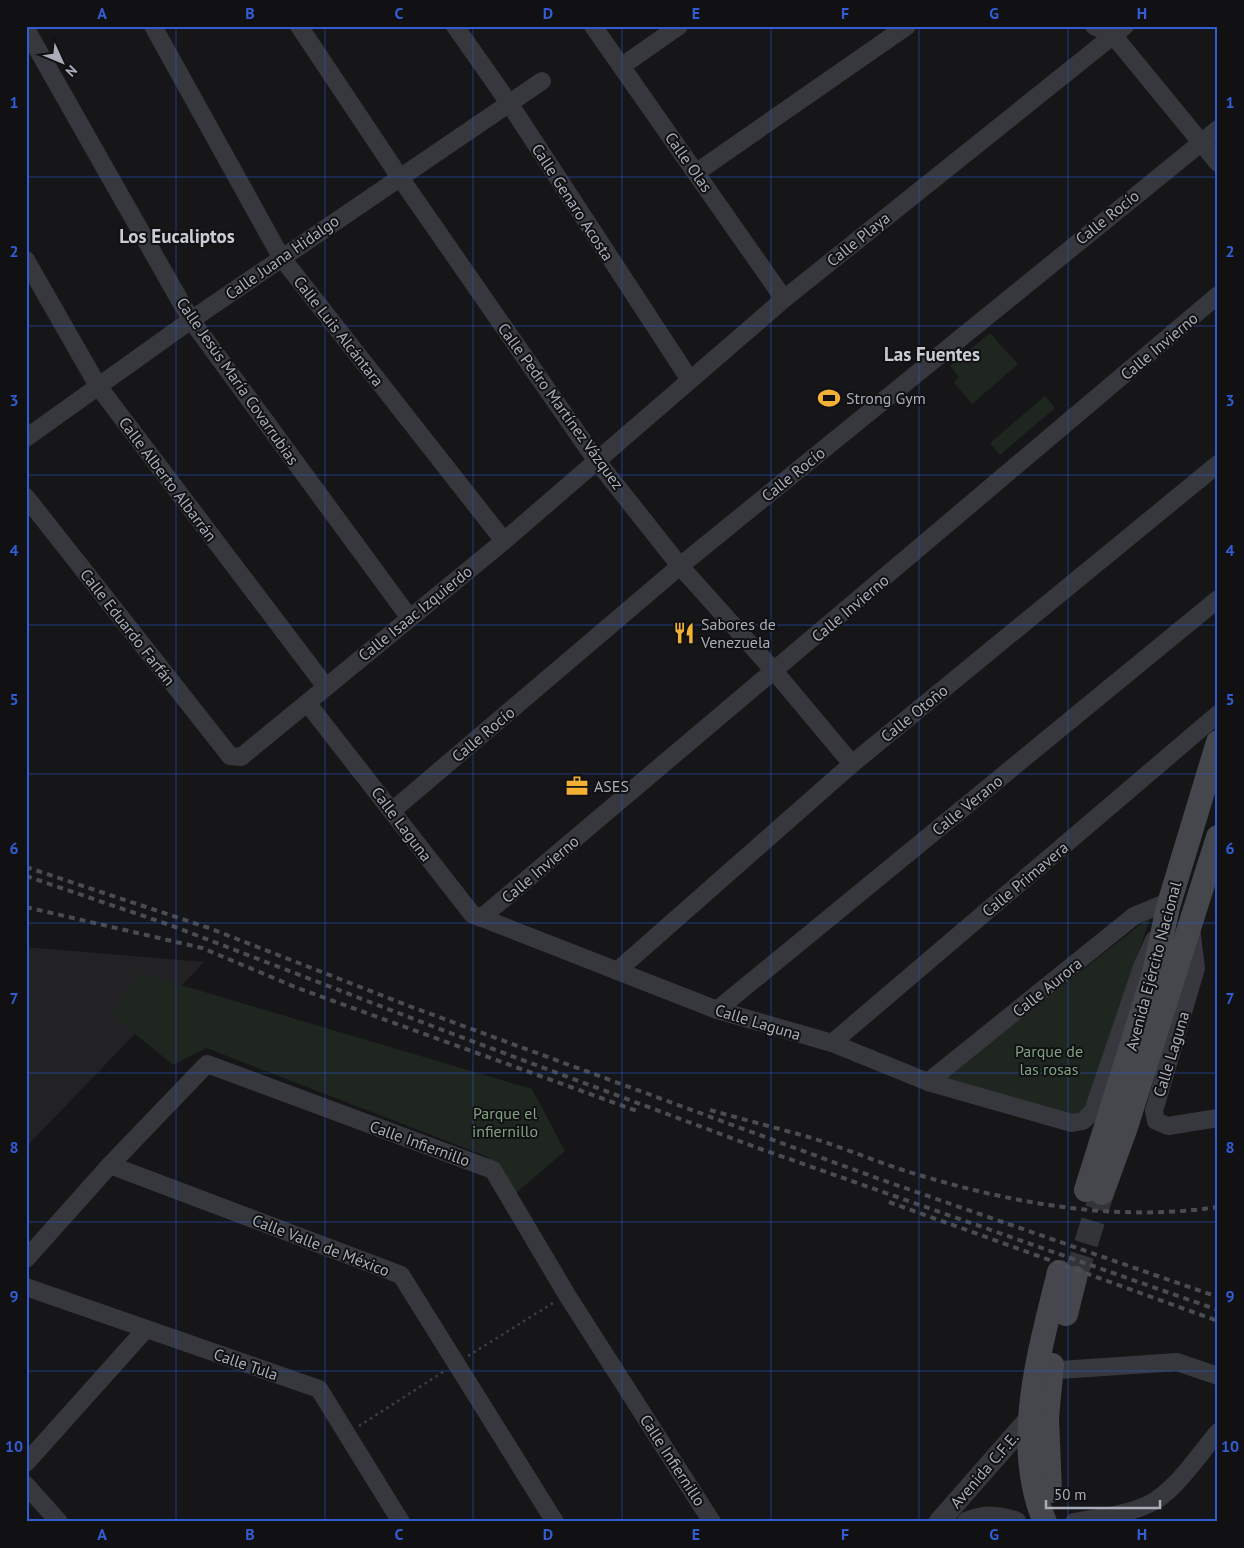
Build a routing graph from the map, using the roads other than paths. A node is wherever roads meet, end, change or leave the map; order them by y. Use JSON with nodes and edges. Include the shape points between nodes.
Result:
{"nodes":[{"id":1,"x":152,"y":26,"type":"edge"},
{"id":2,"x":298,"y":26,"type":"edge"},
{"id":3,"x":455,"y":26,"type":"edge"},
{"id":4,"x":593,"y":26,"type":"edge"},
{"id":5,"x":679,"y":26,"type":"edge"},
{"id":6,"x":907,"y":26,"type":"edge"},
{"id":7,"x":1094,"y":26,"type":"edge"},
{"id":8,"x":26,"y":29,"type":"edge"},
{"id":9,"x":1119,"y":30,"type":"edge"},
{"id":10,"x":622,"y":66,"type":"junction"},
{"id":11,"x":542,"y":81,"type":"dead end"},
{"id":12,"x":509,"y":103,"type":"junction"},
{"id":13,"x":1218,"y":129,"type":"edge"},
{"id":14,"x":1199,"y":142,"type":"junction"},
{"id":15,"x":1218,"y":163,"type":"edge"},
{"id":16,"x":697,"y":172,"type":"junction"},
{"id":17,"x":399,"y":176,"type":"junction"},
{"id":18,"x":281,"y":257,"type":"junction"},
{"id":19,"x":26,"y":260,"type":"edge"},
{"id":20,"x":1218,"y":295,"type":"edge"},
{"id":21,"x":784,"y":299,"type":"junction"},
{"id":22,"x":191,"y":320,"type":"junction"},
{"id":23,"x":690,"y":380,"type":"junction"},
{"id":24,"x":98,"y":386,"type":"junction"},
{"id":25,"x":26,"y":438,"type":"edge"},
{"id":26,"x":596,"y":460,"type":"junction"},
{"id":27,"x":1218,"y":464,"type":"edge"},
{"id":28,"x":26,"y":497,"type":"edge"},
{"id":29,"x":504,"y":541,"type":"junction"},
{"id":30,"x":680,"y":566,"type":"junction"},
{"id":31,"x":1218,"y":599,"type":"edge"},
{"id":32,"x":409,"y":617,"type":"junction"},
{"id":33,"x":775,"y":672,"type":"junction"},
{"id":34,"x":326,"y":688,"type":"junction"},
{"id":35,"x":308,"y":704,"type":"junction"},
{"id":36,"x":1218,"y":714,"type":"edge"},
{"id":37,"x":1218,"y":742,"type":"edge"},
{"id":38,"x":230,"y":756,"type":"joint"},
{"id":39,"x":852,"y":764,"type":"junction"},
{"id":40,"x":392,"y":811,"type":"junction"},
{"id":41,"x":1218,"y":837,"type":"edge"},
{"id":42,"x":1169,"y":904,"type":"junction"},
{"id":43,"x":481,"y":918,"type":"junction"},
{"id":44,"x":1191,"y":924,"type":"junction"},
{"id":45,"x":617,"y":971,"type":"junction"},
{"id":46,"x":717,"y":1010,"type":"junction"},
{"id":47,"x":832,"y":1043,"type":"junction"},
{"id":48,"x":928,"y":1082,"type":"junction"},
{"id":49,"x":1218,"y":1118,"type":"edge"},
{"id":50,"x":110,"y":1165,"type":"junction"},
{"id":51,"x":26,"y":1259,"type":"edge"},
{"id":52,"x":26,"y":1287,"type":"edge"},
{"id":53,"x":146,"y":1329,"type":"junction"},
{"id":54,"x":1060,"y":1370,"type":"dead end"},
{"id":55,"x":1218,"y":1376,"type":"edge"},
{"id":56,"x":1030,"y":1418,"type":"junction"},
{"id":57,"x":1218,"y":1432,"type":"edge"},
{"id":58,"x":26,"y":1463,"type":"edge"},
{"id":59,"x":26,"y":1485,"type":"edge"},
{"id":60,"x":59,"y":1522,"type":"edge"},
{"id":61,"x":401,"y":1522,"type":"edge"},
{"id":62,"x":555,"y":1522,"type":"edge"},
{"id":63,"x":712,"y":1522,"type":"edge"},
{"id":64,"x":939,"y":1522,"type":"edge"},
{"id":65,"x":967,"y":1522,"type":"edge"},
{"id":66,"x":1016,"y":1522,"type":"edge"},
{"id":67,"x":1045,"y":1522,"type":"edge"},
{"id":68,"x":1059,"y":1522,"type":"edge"},
{"id":69,"x":1074,"y":1522,"type":"edge"}],
"edges":[{"from":1,"to":18,"type":"street","name":"Calle Luis Alcántara"},
{"from":2,"to":17,"type":"street","name":"Calle Pedro Martínez Vázquez"},
{"from":3,"to":12,"type":"street","name":"Calle Genaro Acosta"},
{"from":4,"to":10,"type":"street","name":"Calle Olas"},
{"from":5,"to":10,"type":"street"},
{"from":6,"to":16,"type":"street"},
{"from":7,"to":9,"type":"street"},
{"from":8,"to":22,"type":"street","name":"Calle Jesús María Covarrubias"},
{"from":9,"to":14,"type":"street"},
{"from":9,"to":21,"type":"street","name":"Calle Playa"},
{"from":10,"to":16,"type":"street","name":"Calle Olas"},
{"from":11,"to":12,"type":"street","name":"Calle Juana Hidalgo"},
{"from":12,"to":17,"type":"street","name":"Calle Juana Hidalgo"},
{"from":12,"to":23,"type":"street","name":"Calle Genaro Acosta"},
{"from":13,"to":14,"type":"street","name":"Calle Rocío"},
{"from":14,"to":15,"type":"street"},
{"from":14,"to":30,"type":"street","name":"Calle Rocío"},
{"from":16,"to":21,"type":"street","name":"Calle Olas"},
{"from":17,"to":18,"type":"street","name":"Calle Juana Hidalgo"},
{"from":17,"to":26,"type":"street","name":"Calle Pedro Martínez Vázquez"},
{"from":18,"to":22,"type":"street","name":"Calle Juana Hidalgo"},
{"from":18,"to":29,"type":"street","name":"Calle Luis Alcántara"},
{"from":19,"to":24,"type":"street","name":"Calle Alberto Albarrán"},
{"from":20,"to":33,"type":"street","name":"Calle Invierno"},
{"from":21,"to":23,"type":"street","name":"Calle Playa"},
{"from":22,"to":24,"type":"street","name":"Calle Juana Hidalgo"},
{"from":22,"to":32,"type":"street","name":"Calle Jesús María Covarrubias"},
{"from":23,"to":26,"type":"street","name":"Calle Playa"},
{"from":24,"to":25,"type":"street","name":"Calle Juana Hidalgo"},
{"from":24,"to":34,"type":"street","name":"Calle Alberto Albarrán"},
{"from":26,"to":29,"type":"street","name":"Calle Isaac Izquierdo"},
{"from":26,"to":30,"type":"street","name":"Calle Pedro Martínez Vázquez"},
{"from":27,"to":39,"type":"street","name":"Calle Otoño"},
{"from":28,"to":38,"type":"street","name":"Calle Eduardo Farfán"},
{"from":29,"to":32,"type":"street","name":"Calle Isaac Izquierdo"},
{"from":30,"to":33,"type":"street","name":"Calle Pedro Martínez Vázquez"},
{"from":30,"to":40,"type":"street","name":"Calle Rocío"},
{"from":31,"to":46,"type":"street","name":"Calle Verano"},
{"from":32,"to":34,"type":"street","name":"Calle Isaac Izquierdo"},
{"from":33,"to":39,"type":"street","name":"Calle Pedro Martínez Vázquez"},
{"from":33,"to":43,"type":"street","name":"Calle Invierno"},
{"from":34,"to":35,"type":"street","name":"Calle Isaac Izquierdo"},
{"from":35,"to":38,"type":"street","name":"Calle Isaac Izquierdo","via":[[241,757]]},
{"from":35,"to":40,"type":"street","name":"Calle Laguna"},
{"from":36,"to":47,"type":"street","name":"Calle Primavera"},
{"from":37,"to":42,"type":"main road","name":"Avenida Ejército Nacional"},
{"from":39,"to":45,"type":"street","name":"Calle Otoño"},
{"from":40,"to":43,"type":"street","name":"Calle Laguna","via":[[472,914]]},
{"from":41,"to":44,"type":"main road","name":"Avenida Ejército Nacional"},
{"from":42,"to":44,"type":"main road","name":"Avenida Ejército Nacional","via":[[1154,973],[1094,1191],[1125,1130]]},
{"from":42,"to":48,"type":"street","name":"Calle Aurora","via":[[1134,916]]},
{"from":42,"to":48,"type":"street","name":"Calle Laguna","via":[[1142,967],[1093,1111],[1084,1121],[1072,1123]]},
{"from":43,"to":45,"type":"street","name":"Calle Laguna"},
{"from":44,"to":49,"type":"street","name":"Calle Laguna","via":[[1196,968],[1154,1111],[1156,1120],[1168,1126]]},
{"from":45,"to":46,"type":"street","name":"Calle Laguna"},
{"from":46,"to":47,"type":"street","name":"Calle Laguna"},
{"from":47,"to":48,"type":"street","name":"Calle Laguna"},
{"from":50,"to":51,"type":"street","name":"Calle Infiernillo"},
{"from":50,"to":62,"type":"street","name":"Calle Valle de México","via":[[401,1275]]},
{"from":50,"to":63,"type":"street","name":"Calle Infiernillo","via":[[207,1064],[494,1170],[567,1295]]},
{"from":52,"to":53,"type":"street","name":"Calle Tula"},
{"from":53,"to":58,"type":"street"},
{"from":53,"to":61,"type":"street","name":"Calle Tula","via":[[319,1389]]},
{"from":54,"to":55,"type":"street","via":[[1177,1362]]},
{"from":56,"to":64,"type":"street","name":"Avenida C.F.E."},
{"from":56,"to":67,"type":"main road","via":[[1030,1453],[1037,1499]]},
{"from":56,"to":68,"type":"main road","via":[[1037,1361],[1067,1275],[1050,1373],[1047,1417],[1051,1497]]},
{"from":57,"to":69,"type":"street","via":[[1167,1492],[1151,1504]]},
{"from":59,"to":60,"type":"street"},
{"from":65,"to":66,"type":"street","name":"Avenida C.F.E.","via":[[998,1516]]}]}
